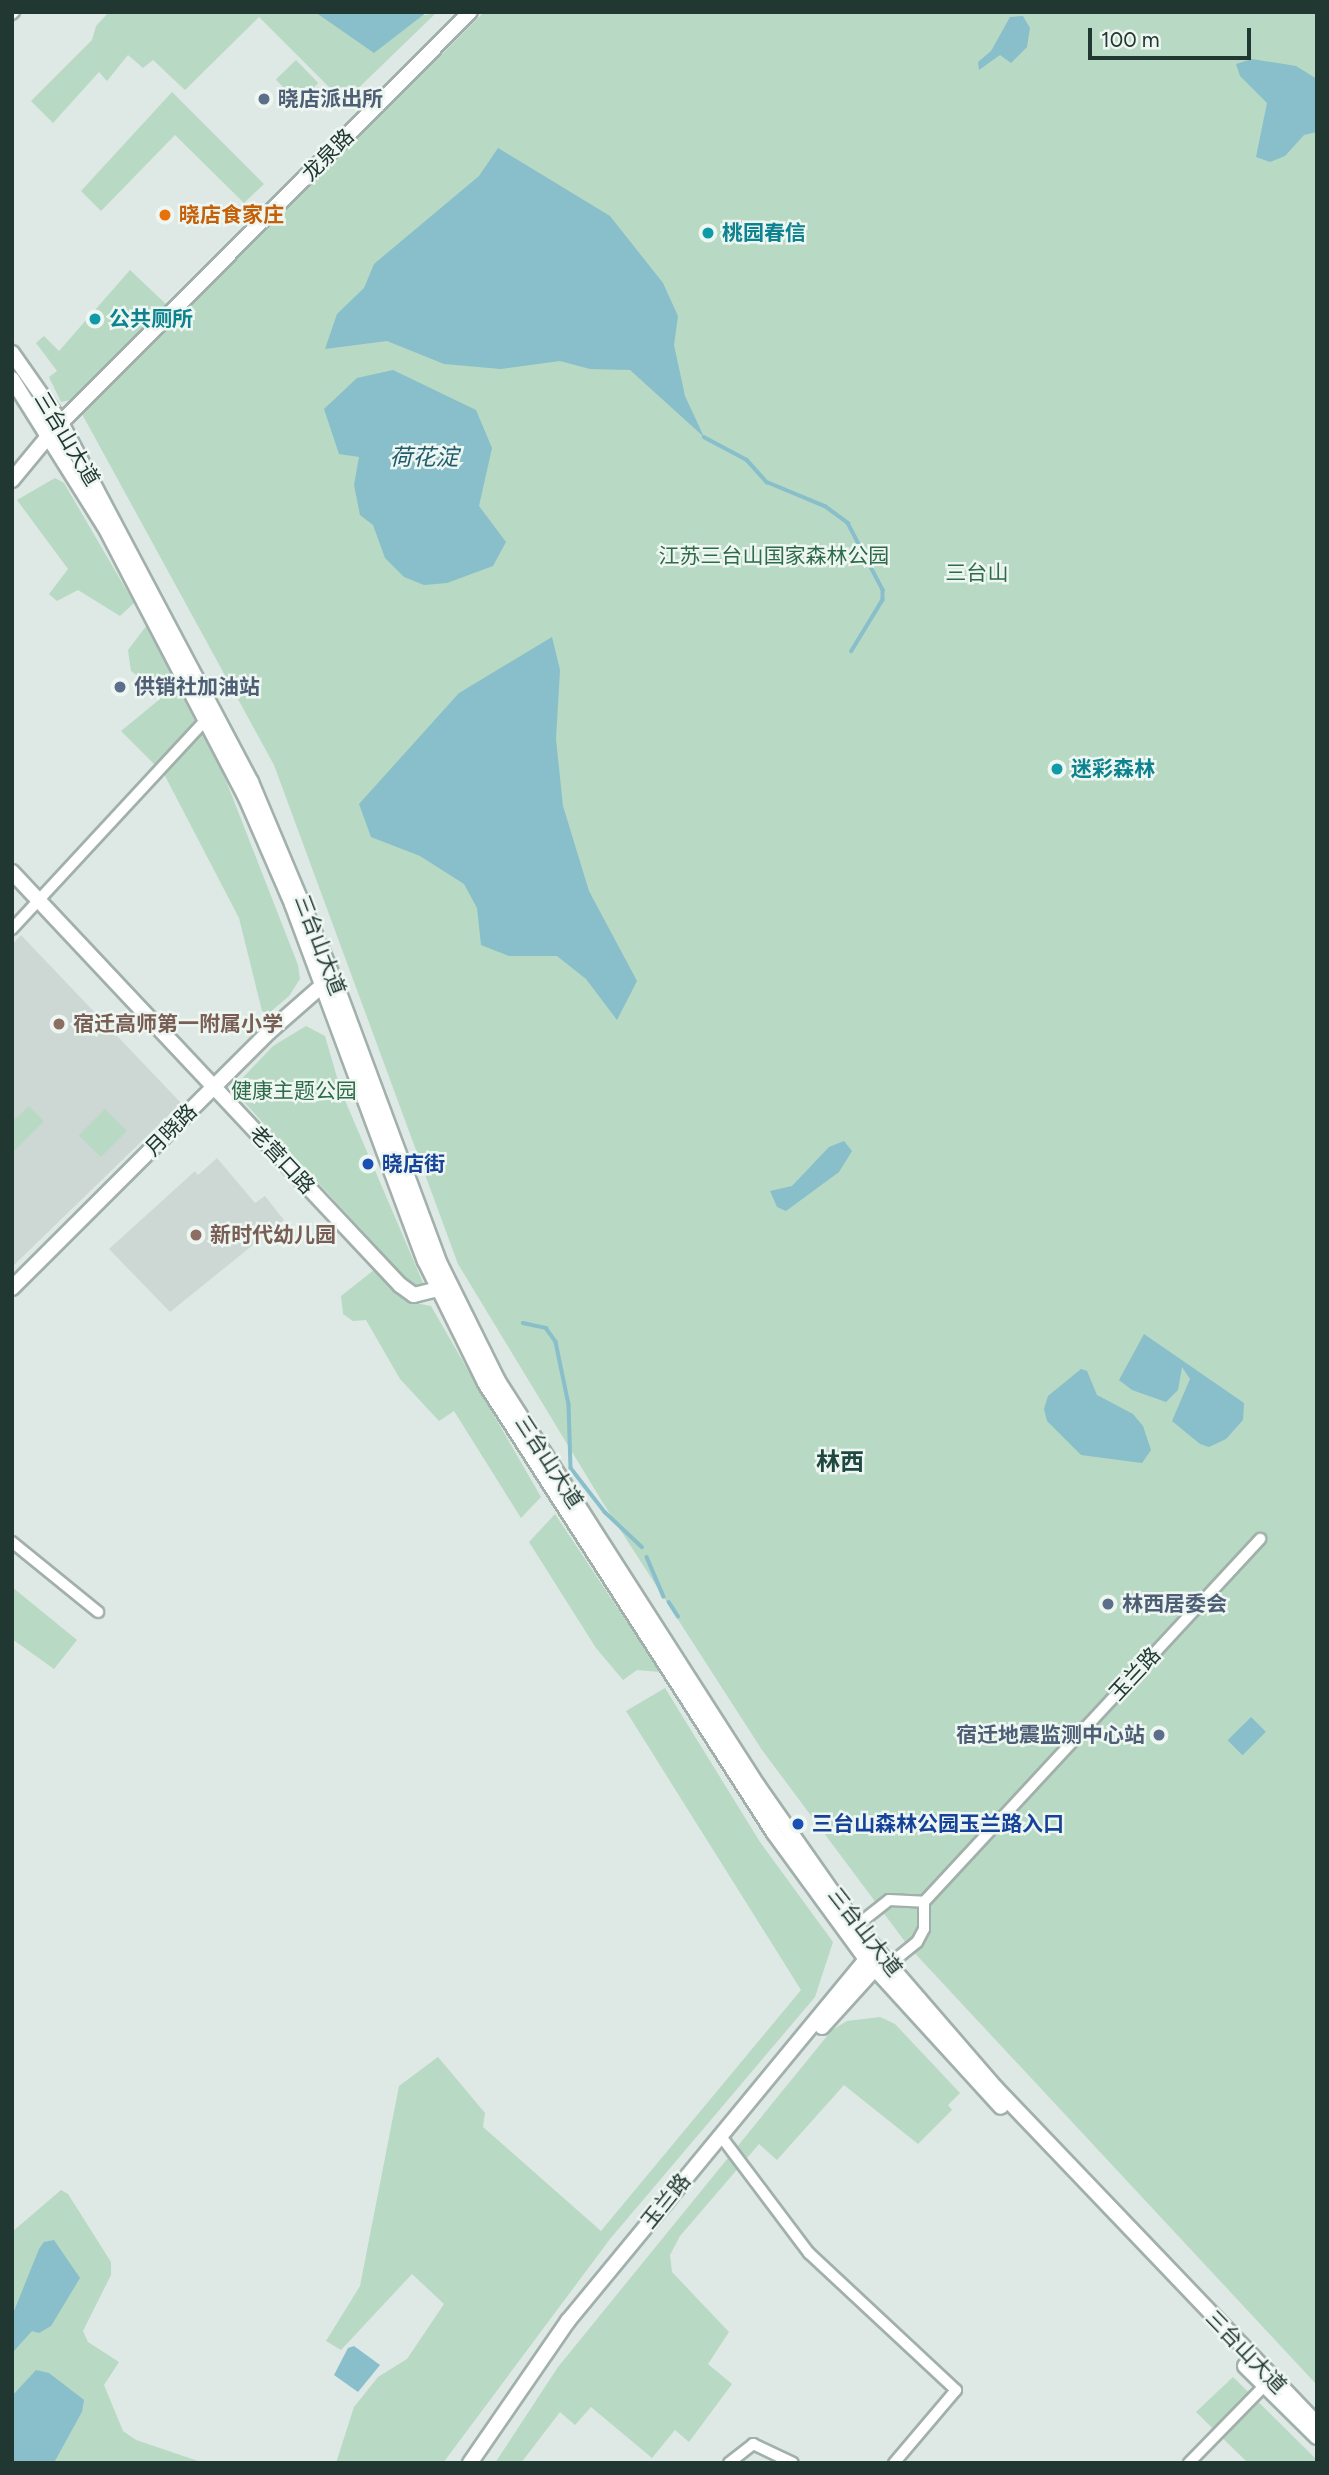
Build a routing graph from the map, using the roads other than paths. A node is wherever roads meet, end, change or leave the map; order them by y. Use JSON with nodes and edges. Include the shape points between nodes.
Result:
{"nodes":[{"id":1,"x":470,"y":12,"type":"edge"},
{"id":2,"x":12,"y":353,"type":"edge"},
{"id":3,"x":12,"y":379,"type":"edge"},
{"id":4,"x":61,"y":422,"type":"junction"},
{"id":5,"x":50,"y":434,"type":"junction"},
{"id":6,"x":12,"y":480,"type":"edge"},
{"id":7,"x":215,"y":706,"type":"junction"},
{"id":8,"x":207,"y":721,"type":"junction"},
{"id":9,"x":12,"y":872,"type":"edge"},
{"id":10,"x":39,"y":900,"type":"junction"},
{"id":11,"x":12,"y":929,"type":"edge"},
{"id":12,"x":328,"y":981,"type":"junction"},
{"id":13,"x":214,"y":1088,"type":"junction"},
{"id":14,"x":12,"y":1287,"type":"edge"},
{"id":15,"x":445,"y":1289,"type":"junction"},
{"id":16,"x":1260,"y":1539,"type":"dead end"},
{"id":17,"x":12,"y":1542,"type":"edge"},
{"id":18,"x":98,"y":1612,"type":"dead end"},
{"id":19,"x":924,"y":1902,"type":"junction"},
{"id":20,"x":856,"y":1926,"type":"junction"},
{"id":21,"x":877,"y":1960,"type":"junction"},
{"id":22,"x":722,"y":2137,"type":"junction"},
{"id":23,"x":1267,"y":2383,"type":"junction"},
{"id":24,"x":1317,"y":2424,"type":"edge"},
{"id":25,"x":1317,"y":2437,"type":"edge"},
{"id":26,"x":897,"y":2462,"type":"edge"},
{"id":27,"x":470,"y":2463,"type":"edge"},
{"id":28,"x":480,"y":2463,"type":"edge"},
{"id":29,"x":729,"y":2463,"type":"edge"},
{"id":30,"x":793,"y":2463,"type":"edge"},
{"id":31,"x":1189,"y":2463,"type":"edge"}],
"edges":[{"from":1,"to":4,"type":"main road","name":"龙泉路"},
{"from":2,"to":4,"type":"main road","name":"三台山大道"},
{"from":3,"to":5,"type":"main road","name":"三台山大道"},
{"from":4,"to":5,"type":"main road","name":"龙泉路"},
{"from":4,"to":7,"type":"main road","name":"三台山大道"},
{"from":5,"to":6,"type":"main road","name":"龙泉路"},
{"from":5,"to":8,"type":"main road","name":"三台山大道"},
{"from":7,"to":8,"type":"street"},
{"from":7,"to":12,"type":"main road","name":"三台山大道","via":[[289,865]]},
{"from":8,"to":10,"type":"street"},
{"from":8,"to":12,"type":"main road","name":"三台山大道"},
{"from":9,"to":10,"type":"main road","name":"老营口路"},
{"from":10,"to":11,"type":"street"},
{"from":10,"to":13,"type":"main road","name":"老营口路"},
{"from":12,"to":13,"type":"main road","name":"月晓路"},
{"from":12,"to":15,"type":"main road","name":"三台山大道"},
{"from":13,"to":14,"type":"main road","name":"月晓路"},
{"from":13,"to":15,"type":"main road","name":"老营口路","via":[[400,1285],[414,1295]]},
{"from":15,"to":20,"type":"main road","name":"三台山大道","via":[[498,1381],[758,1786]]},
{"from":15,"to":21,"type":"main road","name":"三台山大道","via":[[485,1383],[548,1485],[744,1788]]},
{"from":16,"to":19,"type":"street","name":"玉兰路"},
{"from":17,"to":18,"type":"street"},
{"from":19,"to":20,"type":"street","via":[[889,1900]]},
{"from":19,"to":21,"type":"street","name":"玉兰路","via":[[925,1929],[917,1942]]},
{"from":20,"to":21,"type":"main road","name":"三台山大道"},
{"from":21,"to":22,"type":"main road","name":"玉兰路"},
{"from":21,"to":23,"type":"main road","name":"三台山大道"},
{"from":22,"to":26,"type":"street","via":[[809,2253],[956,2389]]},
{"from":22,"to":27,"type":"main road","name":"玉兰路","via":[[546,2349]]},
{"from":22,"to":28,"type":"main road","name":"玉兰路","via":[[566,2336]]},
{"from":23,"to":24,"type":"main road","name":"三台山大道"},
{"from":23,"to":25,"type":"main road","name":"三台山大道"},
{"from":23,"to":31,"type":"street"},
{"from":29,"to":30,"type":"street","via":[[752,2444]]}]}
